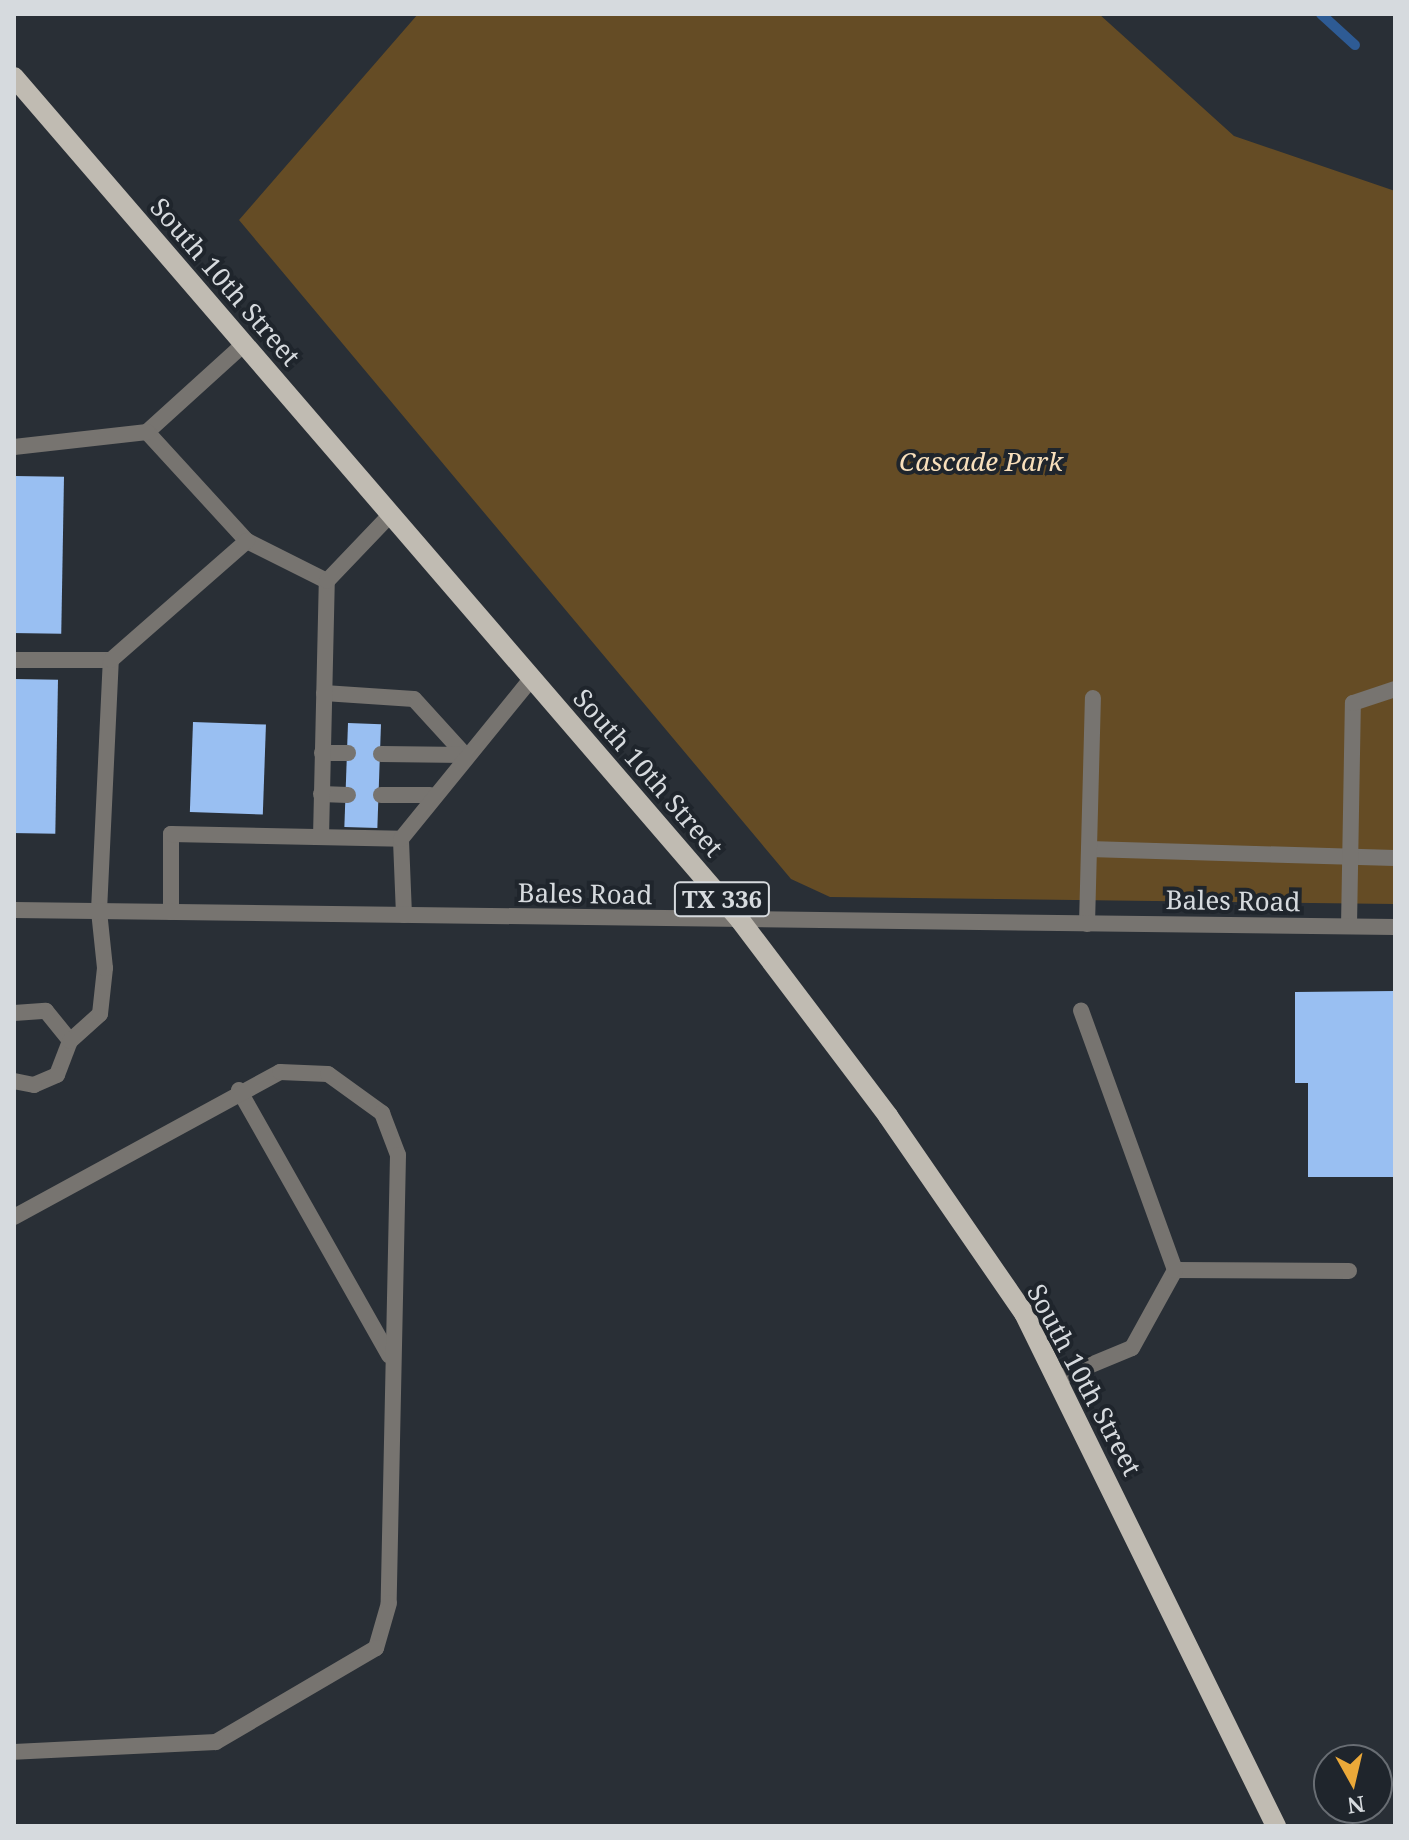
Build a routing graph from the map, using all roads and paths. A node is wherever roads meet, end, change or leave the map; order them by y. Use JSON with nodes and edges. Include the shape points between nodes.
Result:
{"nodes":[{"id":1,"x":14,"y":77,"type":"edge"},
{"id":2,"x":244,"y":344,"type":"junction"},
{"id":3,"x":147,"y":432,"type":"junction"},
{"id":4,"x":14,"y":447,"type":"edge"},
{"id":5,"x":391,"y":514,"type":"junction"},
{"id":6,"x":247,"y":541,"type":"junction"},
{"id":7,"x":327,"y":581,"type":"junction"},
{"id":8,"x":14,"y":660,"type":"edge"},
{"id":9,"x":111,"y":660,"type":"junction"},
{"id":10,"x":532,"y":678,"type":"junction"},
{"id":11,"x":1395,"y":689,"type":"edge"},
{"id":12,"x":324,"y":693,"type":"junction"},
{"id":13,"x":1093,"y":698,"type":"dead end"},
{"id":14,"x":322,"y":753,"type":"junction"},
{"id":15,"x":348,"y":753,"type":"dead end"},
{"id":16,"x":381,"y":754,"type":"dead end"},
{"id":17,"x":465,"y":755,"type":"junction"},
{"id":18,"x":321,"y":794,"type":"junction"},
{"id":19,"x":348,"y":795,"type":"dead end"},
{"id":20,"x":381,"y":795,"type":"dead end"},
{"id":21,"x":430,"y":795,"type":"junction"},
{"id":22,"x":321,"y":837,"type":"junction"},
{"id":23,"x":401,"y":839,"type":"junction"},
{"id":24,"x":1089,"y":849,"type":"junction"},
{"id":25,"x":1350,"y":857,"type":"junction"},
{"id":26,"x":1395,"y":858,"type":"edge"},
{"id":27,"x":14,"y":910,"type":"edge"},
{"id":28,"x":99,"y":911,"type":"junction"},
{"id":29,"x":171,"y":912,"type":"junction"},
{"id":30,"x":404,"y":915,"type":"junction"},
{"id":31,"x":740,"y":920,"type":"junction"},
{"id":32,"x":1087,"y":924,"type":"junction"},
{"id":33,"x":1349,"y":926,"type":"junction"},
{"id":34,"x":1395,"y":927,"type":"edge"},
{"id":35,"x":1081,"y":1010,"type":"dead end"},
{"id":36,"x":14,"y":1013,"type":"edge"},
{"id":37,"x":70,"y":1041,"type":"junction"},
{"id":38,"x":14,"y":1081,"type":"edge"},
{"id":39,"x":239,"y":1090,"type":"junction"},
{"id":40,"x":14,"y":1217,"type":"edge"},
{"id":41,"x":1175,"y":1270,"type":"junction"},
{"id":42,"x":1349,"y":1271,"type":"dead end"},
{"id":43,"x":390,"y":1357,"type":"junction"},
{"id":44,"x":1057,"y":1379,"type":"junction"},
{"id":45,"x":16,"y":1747,"type":"edge"},
{"id":46,"x":1276,"y":1826,"type":"edge"}],
"edges":[{"from":1,"to":2,"type":"main road","name":"South 10th Street","number":"TX 336"},
{"from":2,"to":3,"type":"street"},
{"from":2,"to":5,"type":"main road","name":"South 10th Street","number":"TX 336"},
{"from":3,"to":4,"type":"street"},
{"from":3,"to":6,"type":"street"},
{"from":5,"to":7,"type":"street"},
{"from":5,"to":10,"type":"main road","name":"South 10th Street","number":"TX 336"},
{"from":6,"to":7,"type":"street"},
{"from":6,"to":9,"type":"street"},
{"from":7,"to":12,"type":"street"},
{"from":8,"to":9,"type":"street"},
{"from":9,"to":28,"type":"street"},
{"from":10,"to":17,"type":"street"},
{"from":10,"to":31,"type":"main road","name":"South 10th Street","number":"TX 336"},
{"from":11,"to":25,"type":"street","via":[[1353,703]]},
{"from":12,"to":14,"type":"street"},
{"from":12,"to":17,"type":"street","via":[[414,699]]},
{"from":13,"to":24,"type":"street"},
{"from":14,"to":15,"type":"street"},
{"from":14,"to":18,"type":"street"},
{"from":16,"to":17,"type":"street"},
{"from":17,"to":21,"type":"street"},
{"from":18,"to":19,"type":"street"},
{"from":18,"to":22,"type":"street"},
{"from":20,"to":21,"type":"street"},
{"from":21,"to":23,"type":"street"},
{"from":22,"to":23,"type":"street"},
{"from":22,"to":29,"type":"street","via":[[171,834]]},
{"from":23,"to":30,"type":"street"},
{"from":24,"to":25,"type":"street"},
{"from":24,"to":32,"type":"street"},
{"from":25,"to":26,"type":"street"},
{"from":25,"to":33,"type":"street"},
{"from":27,"to":28,"type":"street","name":"Bales Road"},
{"from":28,"to":29,"type":"street","name":"Bales Road"},
{"from":28,"to":37,"type":"street","via":[[105,968],[100,1014]]},
{"from":29,"to":30,"type":"street","name":"Bales Road"},
{"from":30,"to":31,"type":"street","name":"Bales Road"},
{"from":31,"to":32,"type":"street","name":"Bales Road"},
{"from":31,"to":44,"type":"main road","name":"South 10th Street","number":"TX 336","via":[[970,1234],[1024,1313]]},
{"from":32,"to":33,"type":"street","name":"Bales Road"},
{"from":33,"to":34,"type":"street","name":"Bales Road"},
{"from":35,"to":41,"type":"street"},
{"from":36,"to":37,"type":"street","via":[[46,1011]]},
{"from":37,"to":38,"type":"street","via":[[57,1075],[34,1085]]},
{"from":39,"to":40,"type":"street"},
{"from":39,"to":43,"type":"street"},
{"from":39,"to":43,"type":"street","via":[[280,1072],[328,1074],[382,1113],[398,1155]]},
{"from":41,"to":42,"type":"street"},
{"from":41,"to":44,"type":"street","via":[[1132,1348]]},
{"from":43,"to":45,"type":"street","via":[[389,1603],[376,1648],[216,1742]]},
{"from":44,"to":46,"type":"main road","name":"South 10th Street","number":"TX 336"}]}
